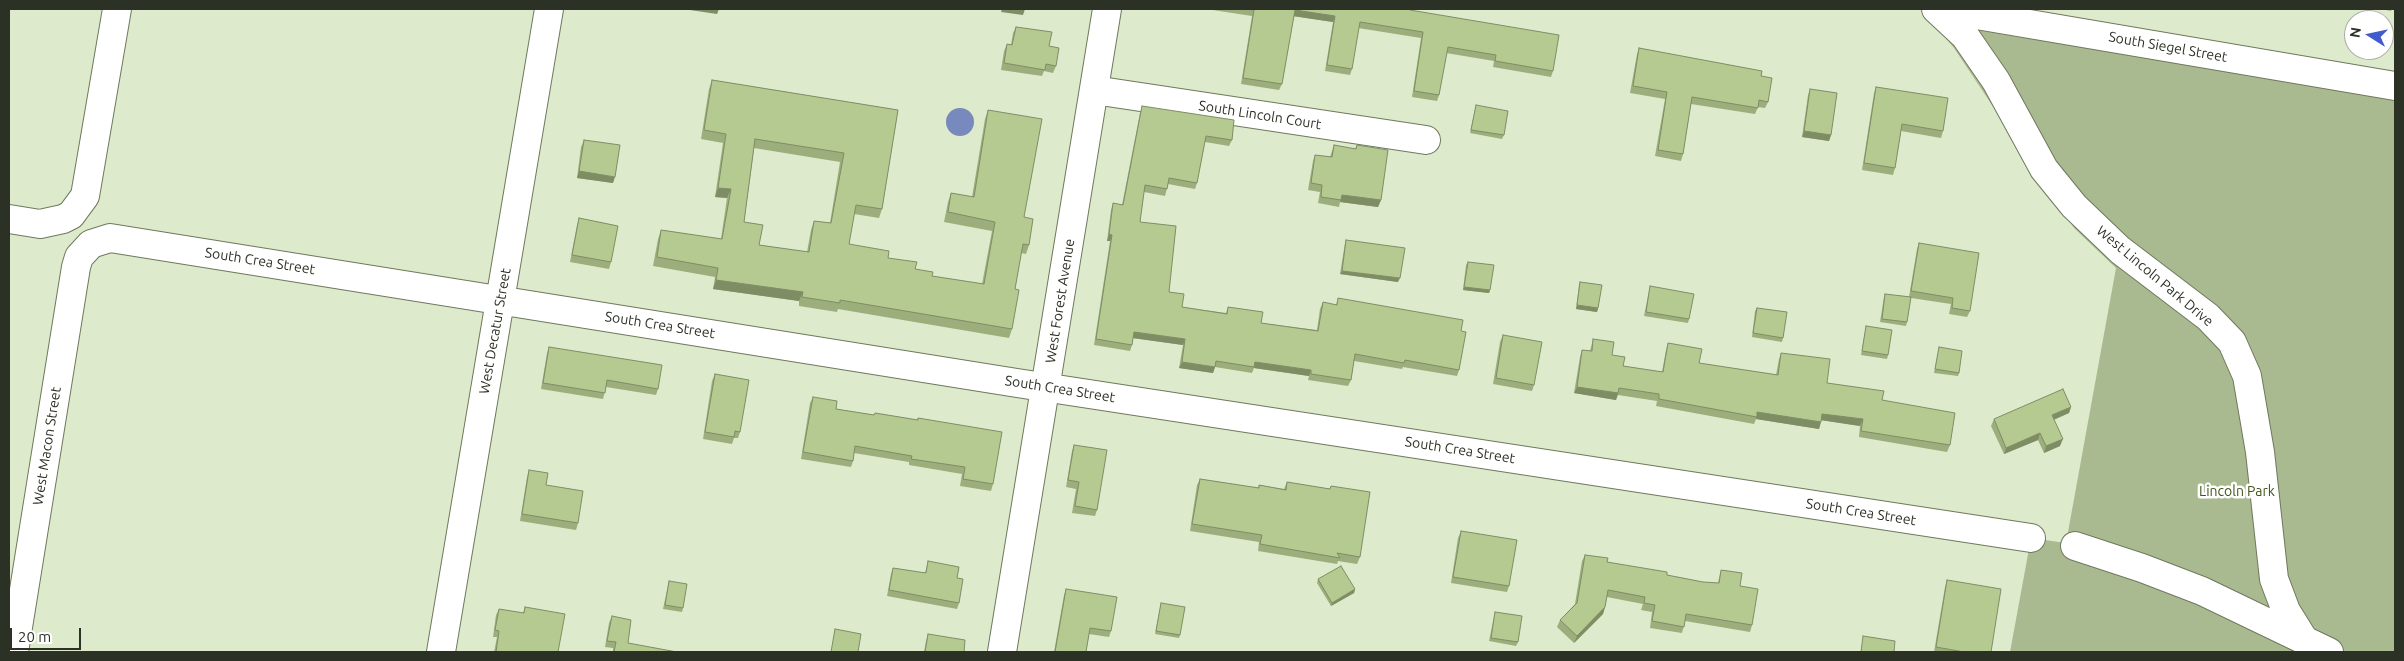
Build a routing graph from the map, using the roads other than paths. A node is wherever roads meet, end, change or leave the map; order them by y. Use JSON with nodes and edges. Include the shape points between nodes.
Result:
{"nodes":[{"id":1,"x":117,"y":9,"type":"edge"},
{"id":2,"x":549,"y":9,"type":"edge"},
{"id":3,"x":1107,"y":9,"type":"edge"},
{"id":4,"x":1936,"y":9,"type":"edge"},
{"id":5,"x":1942,"y":9,"type":"edge"},
{"id":6,"x":2395,"y":86,"type":"edge"},
{"id":7,"x":1094,"y":90,"type":"junction"},
{"id":8,"x":1426,"y":140,"type":"dead end"},
{"id":9,"x":9,"y":219,"type":"edge"},
{"id":10,"x":91,"y":244,"type":"joint"},
{"id":11,"x":500,"y":301,"type":"junction"},
{"id":12,"x":1046,"y":387,"type":"junction"},
{"id":13,"x":2031,"y":538,"type":"dead end"},
{"id":14,"x":2075,"y":546,"type":"dead end"},
{"id":15,"x":2304,"y":640,"type":"junction"},
{"id":16,"x":14,"y":652,"type":"edge"},
{"id":17,"x":441,"y":652,"type":"edge"},
{"id":18,"x":1002,"y":652,"type":"edge"},
{"id":19,"x":2329,"y":652,"type":"edge"}],
"edges":[{"from":1,"to":9,"type":"street","via":[[88,184],[82,201],[71,215],[40,224]]},
{"from":2,"to":11,"type":"street","name":"West Decatur Street"},
{"from":3,"to":7,"type":"street","name":"West Forest Avenue"},
{"from":4,"to":15,"type":"street","name":"West Lincoln Park Drive","via":[[1965,36],[1996,81],[2044,169],[2074,206],[2120,250],[2208,317],[2232,342],[2249,385],[2274,579],[2286,611]]},
{"from":5,"to":6,"type":"street","name":"South Siegel Street"},
{"from":7,"to":8,"type":"street","name":"South Lincoln Court"},
{"from":7,"to":12,"type":"street","name":"West Forest Avenue"},
{"from":10,"to":11,"type":"street","name":"South Crea Street","via":[[120,238]]},
{"from":10,"to":16,"type":"street","name":"West Macon Street","via":[[79,257],[76,267]]},
{"from":11,"to":12,"type":"street","name":"South Crea Street"},
{"from":11,"to":17,"type":"street","name":"West Decatur Street"},
{"from":12,"to":13,"type":"street","name":"South Crea Street"},
{"from":12,"to":18,"type":"street","name":"West Forest Avenue"},
{"from":14,"to":15,"type":"street","via":[[2202,591]]},
{"from":15,"to":19,"type":"street"}]}
